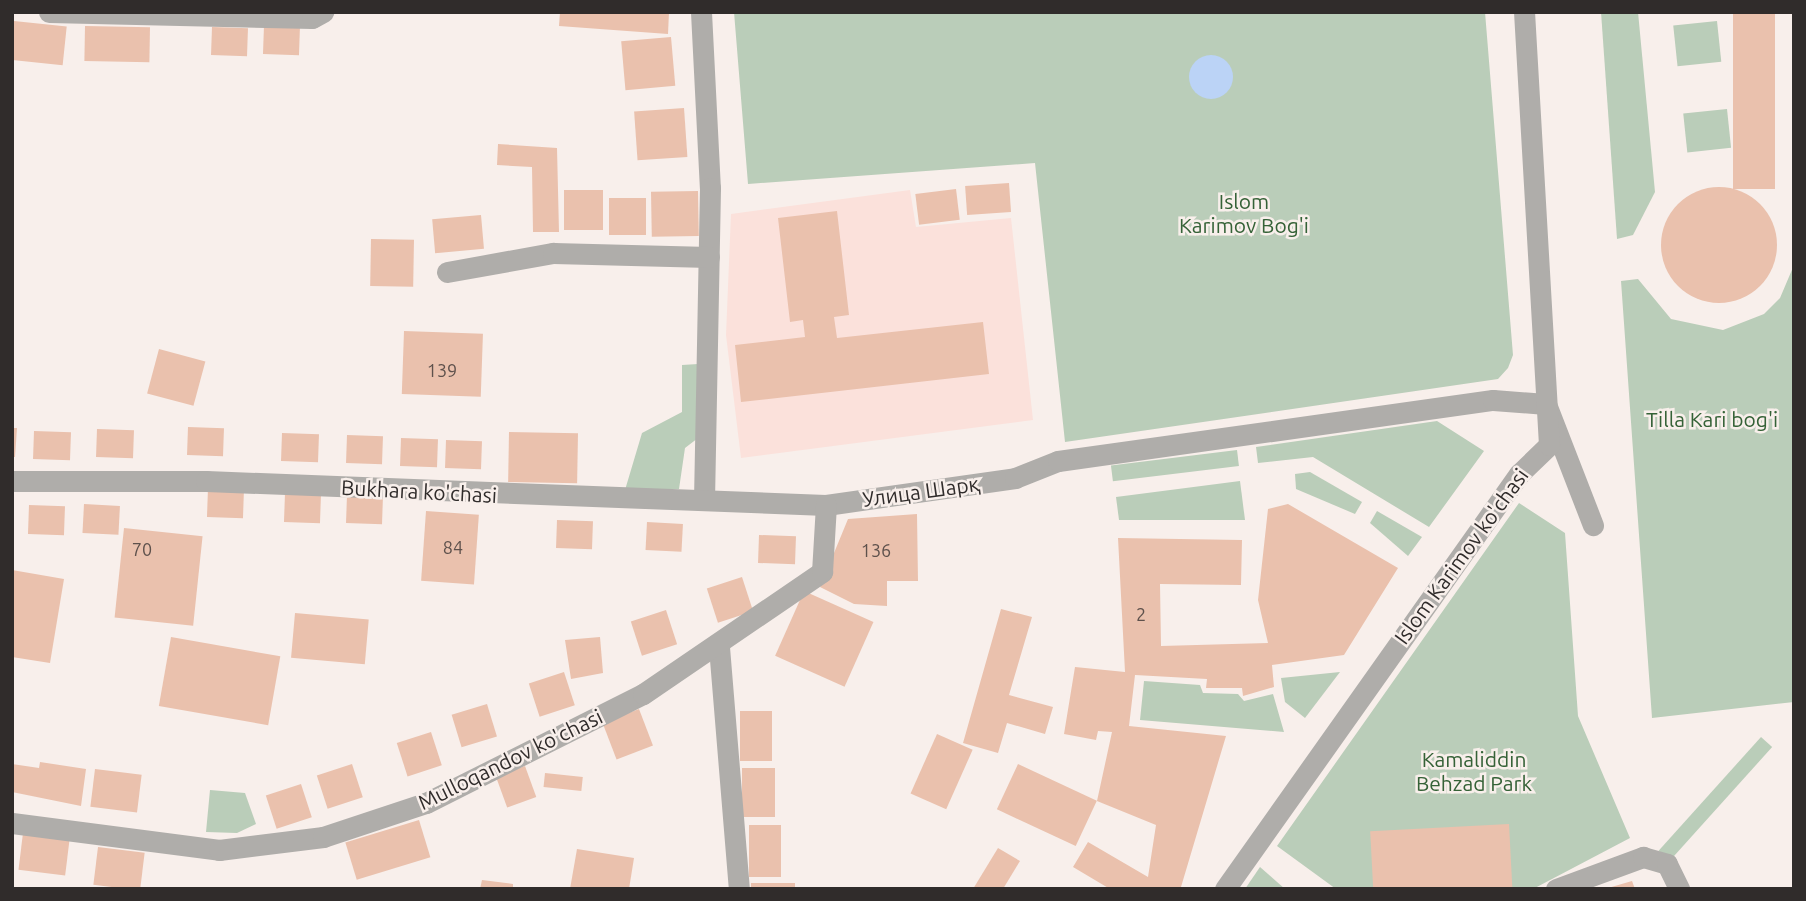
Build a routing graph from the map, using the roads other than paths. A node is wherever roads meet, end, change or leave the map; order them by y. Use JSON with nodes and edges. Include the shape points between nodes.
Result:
{"nodes":[{"id":1,"x":49,"y":12,"type":"edge"},
{"id":2,"x":323,"y":12,"type":"edge"},
{"id":3,"x":701,"y":12,"type":"edge"},
{"id":4,"x":1524,"y":12,"type":"edge"},
{"id":5,"x":709,"y":257,"type":"junction"},
{"id":6,"x":447,"y":272,"type":"dead end"},
{"id":7,"x":1546,"y":404,"type":"junction"},
{"id":8,"x":12,"y":481,"type":"edge"},
{"id":9,"x":704,"y":498,"type":"junction"},
{"id":10,"x":827,"y":505,"type":"junction"},
{"id":11,"x":1593,"y":525,"type":"dead end"},
{"id":12,"x":719,"y":647,"type":"junction"},
{"id":13,"x":12,"y":823,"type":"edge"},
{"id":14,"x":739,"y":889,"type":"edge"},
{"id":15,"x":1224,"y":889,"type":"edge"},
{"id":16,"x":1556,"y":889,"type":"edge"},
{"id":17,"x":1679,"y":889,"type":"edge"}],
"edges":[{"from":1,"to":2,"type":"street","via":[[312,18]]},
{"from":3,"to":5,"type":"street"},
{"from":4,"to":7,"type":"street","name":"Islom Karimov ko'chasi"},
{"from":5,"to":6,"type":"street","via":[[553,253]]},
{"from":5,"to":9,"type":"street"},
{"from":7,"to":10,"type":"street","name":"Улица Шарқ","via":[[1493,400],[1058,461],[1015,478]]},
{"from":7,"to":11,"type":"street"},
{"from":7,"to":15,"type":"street","name":"Islom Karimov ko'chasi","via":[[1549,445],[1519,474]]},
{"from":8,"to":9,"type":"street","name":"Bukhara ko'chasi"},
{"from":9,"to":10,"type":"street","name":"Bukhara ko'chasi"},
{"from":10,"to":12,"type":"street","name":"Mulloqandov ko'chasi","via":[[822,572]]},
{"from":12,"to":13,"type":"street","name":"Mulloqandov ko'chasi","via":[[642,694],[426,803],[323,837],[219,850]]},
{"from":12,"to":14,"type":"street"},
{"from":16,"to":17,"type":"street","via":[[1643,857],[1667,864]]}]}
